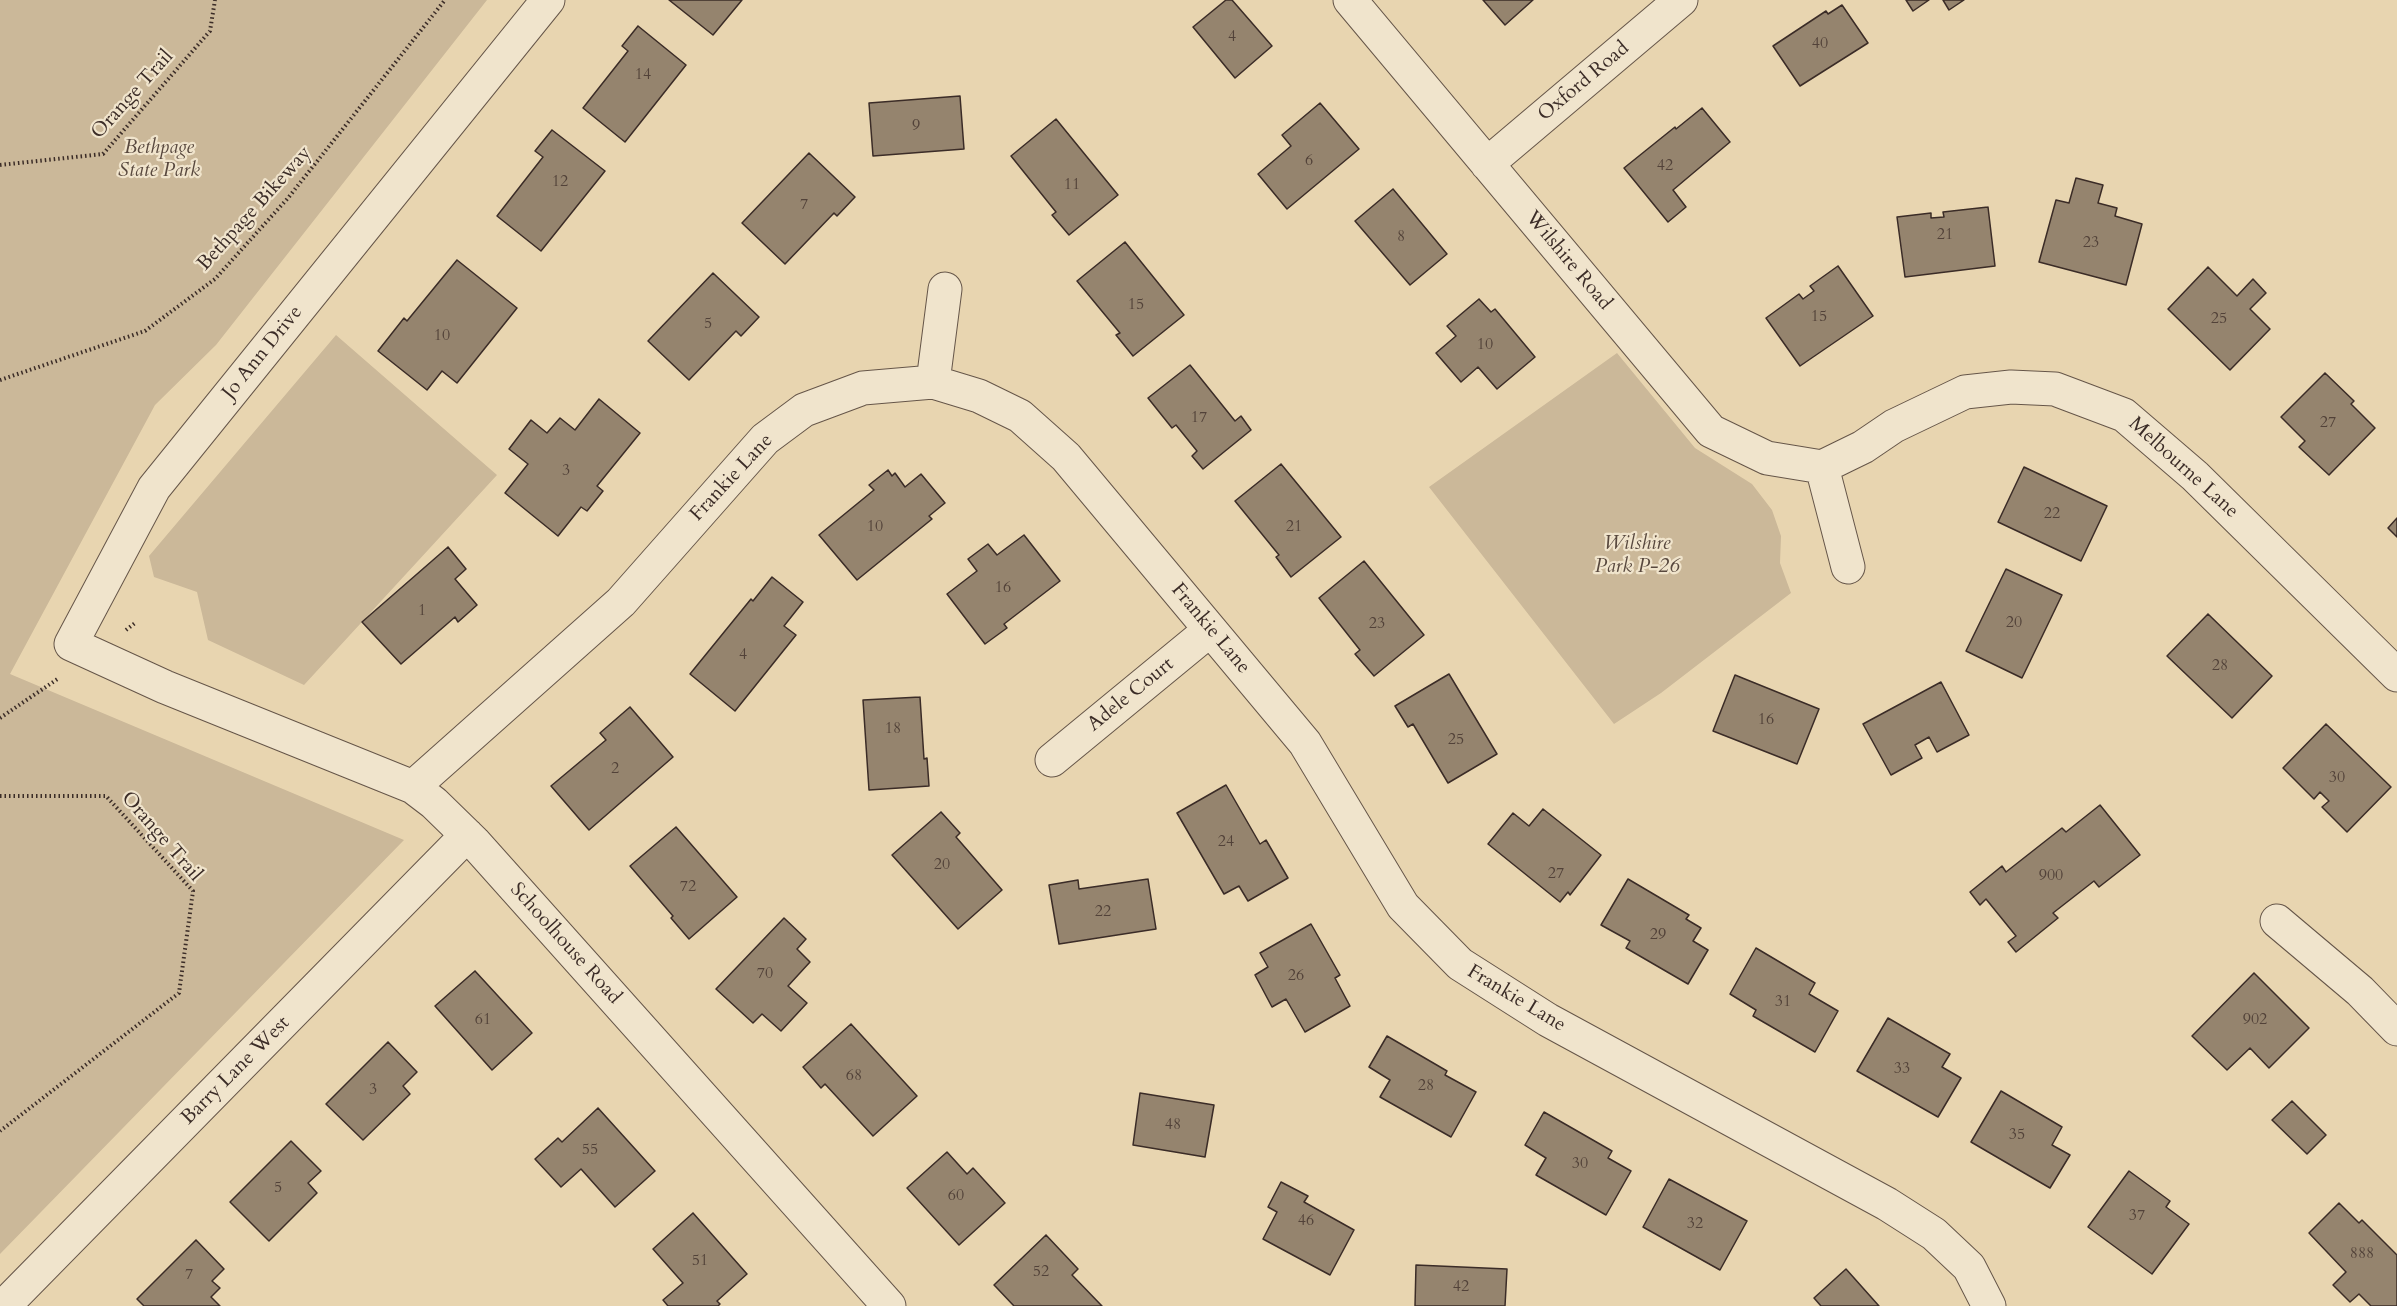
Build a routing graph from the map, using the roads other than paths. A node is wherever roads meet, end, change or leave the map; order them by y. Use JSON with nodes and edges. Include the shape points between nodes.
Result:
{"nodes":[{"id":1,"x":548,"y":0,"type":"edge"},
{"id":2,"x":1350,"y":0,"type":"edge"},
{"id":3,"x":1681,"y":0,"type":"edge"},
{"id":4,"x":1487,"y":164,"type":"junction"},
{"id":5,"x":945,"y":289,"type":"dead end"},
{"id":6,"x":933,"y":382,"type":"junction"},
{"id":7,"x":1822,"y":467,"type":"junction"},
{"id":8,"x":1848,"y":567,"type":"dead end"},
{"id":9,"x":1210,"y":630,"type":"junction"},
{"id":10,"x":2397,"y":675,"type":"edge"},
{"id":11,"x":165,"y":687,"type":"joint"},
{"id":12,"x":1052,"y":760,"type":"dead end"},
{"id":13,"x":413,"y":787,"type":"junction"},
{"id":14,"x":467,"y":835,"type":"junction"},
{"id":15,"x":2277,"y":921,"type":"dead end"},
{"id":16,"x":2397,"y":1029,"type":"edge"},
{"id":17,"x":4,"y":1306,"type":"edge"},
{"id":18,"x":889,"y":1306,"type":"edge"},
{"id":19,"x":1989,"y":1306,"type":"edge"}],
"edges":[{"from":1,"to":11,"type":"street","name":"Jo Ann Drive","via":[[154,488],[71,644]]},
{"from":2,"to":4,"type":"street","name":"Wilshire Road"},
{"from":3,"to":4,"type":"street","name":"Oxford Road"},
{"from":4,"to":7,"type":"street","name":"Wilshire Road","via":[[1711,432],[1767,458]]},
{"from":5,"to":6,"type":"street"},
{"from":6,"to":9,"type":"street","name":"Frankie Lane","via":[[979,396],[1020,417],[1066,457]]},
{"from":6,"to":13,"type":"street","name":"Frankie Lane","via":[[863,388],[804,410],[765,439],[621,602]]},
{"from":7,"to":8,"type":"street"},
{"from":7,"to":10,"type":"street","name":"Melbourne Lane","via":[[1965,392],[2010,387],[2055,389],[2124,414],[2194,476]]},
{"from":9,"to":12,"type":"street","name":"Adele Court"},
{"from":9,"to":19,"type":"street","name":"Frankie Lane","via":[[1305,743],[1403,906],[1460,964],[1548,1020],[1887,1204],[1934,1234],[1968,1267]]},
{"from":11,"to":13,"type":"street","name":"Schoolhouse Road"},
{"from":13,"to":14,"type":"street","name":"Schoolhouse Road"},
{"from":14,"to":17,"type":"street","name":"Barry Lane West"},
{"from":14,"to":18,"type":"street","name":"Schoolhouse Road"},
{"from":15,"to":16,"type":"street","via":[[2360,991]]}]}
